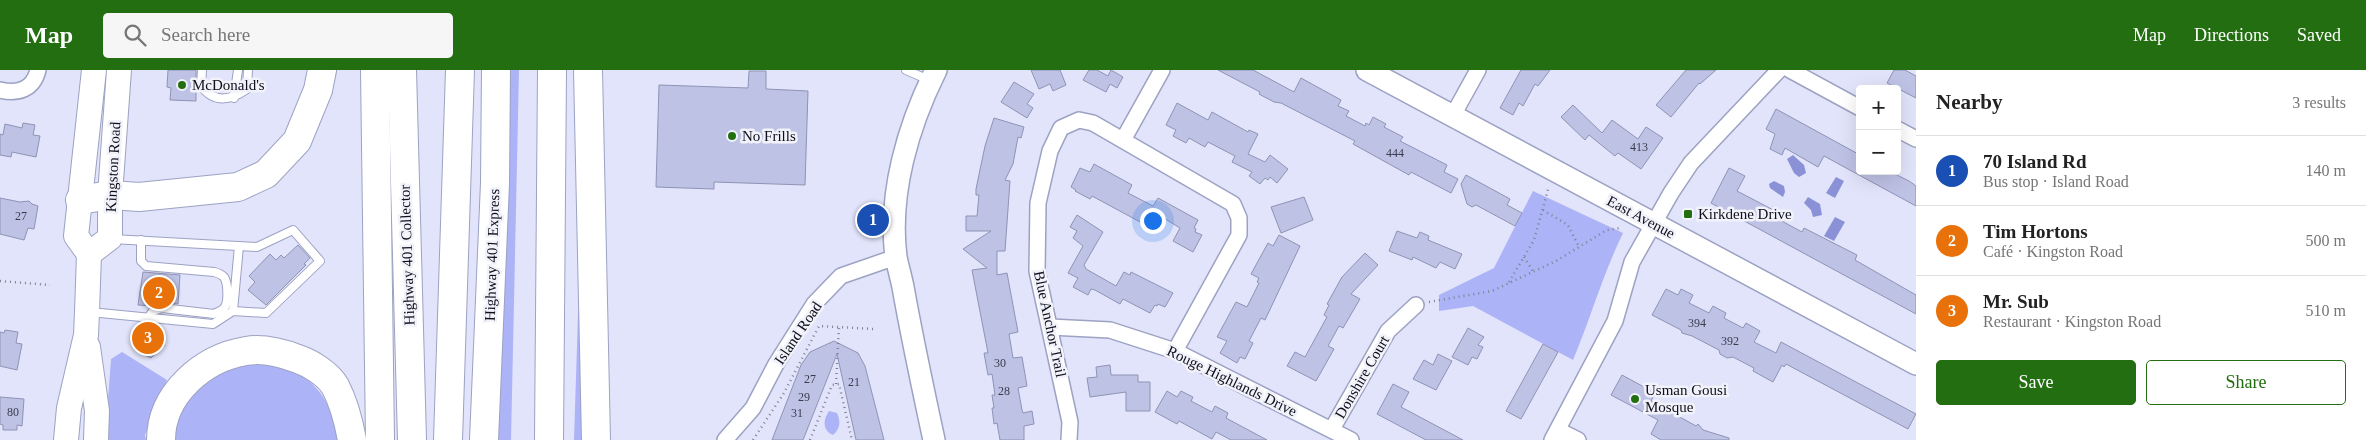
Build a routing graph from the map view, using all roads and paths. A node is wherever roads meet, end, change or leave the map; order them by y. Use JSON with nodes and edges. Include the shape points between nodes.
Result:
{"nodes":[{"id":1,"x":38,"y":70,"type":"edge"},
{"id":2,"x":94,"y":70,"type":"edge"},
{"id":3,"x":119,"y":70,"type":"edge"},
{"id":4,"x":202,"y":70,"type":"edge"},
{"id":5,"x":238,"y":70,"type":"edge"},
{"id":6,"x":248,"y":70,"type":"edge"},
{"id":7,"x":322,"y":70,"type":"edge"},
{"id":8,"x":375,"y":70,"type":"edge"},
{"id":9,"x":402,"y":70,"type":"edge"},
{"id":10,"x":460,"y":70,"type":"edge"},
{"id":11,"x":496,"y":70,"type":"edge"},
{"id":12,"x":552,"y":70,"type":"edge"},
{"id":13,"x":588,"y":70,"type":"edge"},
{"id":14,"x":906,"y":70,"type":"edge"},
{"id":15,"x":1162,"y":70,"type":"edge"},
{"id":16,"x":1367,"y":70,"type":"edge"},
{"id":17,"x":1478,"y":70,"type":"edge"},
{"id":18,"x":1779,"y":70,"type":"edge"},
{"id":19,"x":1790,"y":70,"type":"edge"},
{"id":20,"x":934,"y":75,"type":"edge"},
{"id":21,"x":0,"y":90,"type":"edge"},
{"id":22,"x":234,"y":98,"type":"junction"},
{"id":23,"x":1856,"y":106,"type":"edge"},
{"id":24,"x":1452,"y":117,"type":"junction"},
{"id":25,"x":1899,"y":130,"type":"edge"},
{"id":26,"x":1916,"y":139,"type":"edge"},
{"id":27,"x":1123,"y":140,"type":"junction"},
{"id":28,"x":1548,"y":193,"type":"dead end"},
{"id":29,"x":110,"y":194,"type":"junction"},
{"id":30,"x":80,"y":200,"type":"junction"},
{"id":31,"x":1543,"y":210,"type":"junction"},
{"id":32,"x":1654,"y":223,"type":"junction"},
{"id":33,"x":1621,"y":228,"type":"dead end"},
{"id":34,"x":110,"y":238,"type":"junction"},
{"id":35,"x":141,"y":240,"type":"junction"},
{"id":36,"x":239,"y":246,"type":"junction"},
{"id":37,"x":1579,"y":247,"type":"junction"},
{"id":38,"x":89,"y":254,"type":"junction"},
{"id":39,"x":896,"y":257,"type":"junction"},
{"id":40,"x":1524,"y":257,"type":"junction"},
{"id":41,"x":1534,"y":273,"type":"junction"},
{"id":42,"x":0,"y":281,"type":"edge"},
{"id":43,"x":1508,"y":283,"type":"junction"},
{"id":44,"x":50,"y":285,"type":"dead end"},
{"id":45,"x":1416,"y":304,"type":"joint"},
{"id":46,"x":233,"y":311,"type":"junction"},
{"id":47,"x":87,"y":312,"type":"junction"},
{"id":48,"x":148,"y":318,"type":"junction"},
{"id":49,"x":839,"y":327,"type":"junction"},
{"id":50,"x":1050,"y":327,"type":"junction"},
{"id":51,"x":874,"y":330,"type":"dead end"},
{"id":52,"x":86,"y":335,"type":"junction"},
{"id":53,"x":1175,"y":351,"type":"junction"},
{"id":54,"x":1916,"y":364,"type":"edge"},
{"id":55,"x":836,"y":384,"type":"junction"},
{"id":56,"x":1332,"y":429,"type":"junction"},
{"id":57,"x":1555,"y":435,"type":"edge"},
{"id":58,"x":66,"y":440,"type":"edge"},
{"id":59,"x":96,"y":440,"type":"edge"},
{"id":60,"x":161,"y":440,"type":"edge"},
{"id":61,"x":352,"y":440,"type":"edge"},
{"id":62,"x":380,"y":440,"type":"edge"},
{"id":63,"x":412,"y":440,"type":"edge"},
{"id":64,"x":448,"y":440,"type":"edge"},
{"id":65,"x":484,"y":440,"type":"edge"},
{"id":66,"x":549,"y":440,"type":"edge"},
{"id":67,"x":596,"y":440,"type":"edge"},
{"id":68,"x":725,"y":440,"type":"edge"},
{"id":69,"x":754,"y":440,"type":"edge"},
{"id":70,"x":810,"y":440,"type":"edge"},
{"id":71,"x":852,"y":440,"type":"edge"},
{"id":72,"x":934,"y":440,"type":"edge"},
{"id":73,"x":1069,"y":440,"type":"edge"},
{"id":74,"x":1351,"y":440,"type":"edge"},
{"id":75,"x":1578,"y":440,"type":"edge"}],
"edges":[{"from":1,"to":21,"type":"street","via":[[33,82],[25,89],[15,92]]},
{"from":2,"to":30,"type":"main road","name":"Kingston Road"},
{"from":3,"to":29,"type":"main road","name":"Kingston Road"},
{"from":4,"to":22,"type":"lane","via":[[201,86],[208,95]]},
{"from":5,"to":22,"type":"lane"},
{"from":6,"to":22,"type":"lane","via":[[247,89]]},
{"from":7,"to":29,"type":"highway","via":[[318,90],[297,141],[266,174],[238,187],[204,192],[140,197]]},
{"from":8,"to":62,"type":"highway"},
{"from":9,"to":63,"type":"highway","name":"Highway 401 Collector"},
{"from":10,"to":64,"type":"highway"},
{"from":11,"to":65,"type":"highway","name":"Highway 401 Express","via":[[495,183]]},
{"from":12,"to":66,"type":"highway"},
{"from":13,"to":67,"type":"highway"},
{"from":14,"to":20,"type":"lane"},
{"from":15,"to":27,"type":"street"},
{"from":16,"to":24,"type":"street","name":"East Avenue"},
{"from":17,"to":24,"type":"street"},
{"from":18,"to":32,"type":"street","via":[[1690,163]]},
{"from":19,"to":23,"type":"street"},
{"from":20,"to":39,"type":"street","via":[[912,126],[897,191]]},
{"from":24,"to":32,"type":"street","name":"East Avenue"},
{"from":25,"to":26,"type":"street"},
{"from":27,"to":50,"type":"street","name":"Blue Anchor Trail","via":[[1094,123],[1079,120],[1061,128],[1050,152],[1038,204],[1037,271]]},
{"from":27,"to":53,"type":"street","name":"Blue Anchor Trail","via":[[1233,204],[1239,218],[1239,235]]},
{"from":28,"to":31,"type":"path"},
{"from":29,"to":30,"type":"highway"},
{"from":29,"to":34,"type":"main road","name":"Kingston Road"},
{"from":30,"to":38,"type":"main road","name":"Kingston Road","via":[[76,236]]},
{"from":31,"to":37,"type":"path","via":[[1568,225]]},
{"from":31,"to":40,"type":"path","via":[[1534,240]]},
{"from":32,"to":54,"type":"street","name":"East Avenue"},
{"from":32,"to":57,"type":"street","via":[[1632,262],[1615,321]]},
{"from":33,"to":37,"type":"path","via":[[1607,230]]},
{"from":34,"to":35,"type":"lane"},
{"from":34,"to":38,"type":"main road"},
{"from":35,"to":36,"type":"lane"},
{"from":35,"to":48,"type":"lane","via":[[140,261],[146,266],[214,272],[221,275],[227,284],[226,303],[219,312],[162,308],[153,311]]},
{"from":36,"to":46,"type":"lane"},
{"from":36,"to":46,"type":"lane","via":[[257,247],[293,230],[320,261],[266,313]]},
{"from":37,"to":41,"type":"path"},
{"from":38,"to":47,"type":"main road"},
{"from":39,"to":68,"type":"street","name":"Island Road","via":[[841,276],[821,297],[776,364],[753,408]]},
{"from":39,"to":72,"type":"street"},
{"from":40,"to":41,"type":"path"},
{"from":40,"to":43,"type":"path"},
{"from":41,"to":43,"type":"path"},
{"from":42,"to":44,"type":"path"},
{"from":43,"to":45,"type":"path","via":[[1492,290]]},
{"from":45,"to":56,"type":"street","name":"Donshire Court","via":[[1388,331]]},
{"from":46,"to":48,"type":"lane","via":[[213,324]]},
{"from":47,"to":48,"type":"lane"},
{"from":47,"to":52,"type":"main road"},
{"from":49,"to":51,"type":"path"},
{"from":49,"to":55,"type":"path"},
{"from":49,"to":69,"type":"path","via":[[819,326],[784,393]]},
{"from":50,"to":53,"type":"street","name":"Rouge Highlands Drive","via":[[1110,330]]},
{"from":50,"to":73,"type":"street","name":"Blue Anchor Trail","via":[[1070,422]]},
{"from":52,"to":58,"type":"main road","via":[[68,408]]},
{"from":52,"to":59,"type":"main road","via":[[97,411]]},
{"from":53,"to":56,"type":"street","name":"Rouge Highlands Drive"},
{"from":55,"to":70,"type":"path","via":[[832,385]]},
{"from":55,"to":71,"type":"path","via":[[839,384]]},
{"from":56,"to":74,"type":"street","name":"Rouge Highlands Drive"},
{"from":57,"to":75,"type":"street"},
{"from":60,"to":61,"type":"highway","via":[[168,409],[182,384],[214,361],[247,351],[280,353],[310,363],[334,384]]}]}
